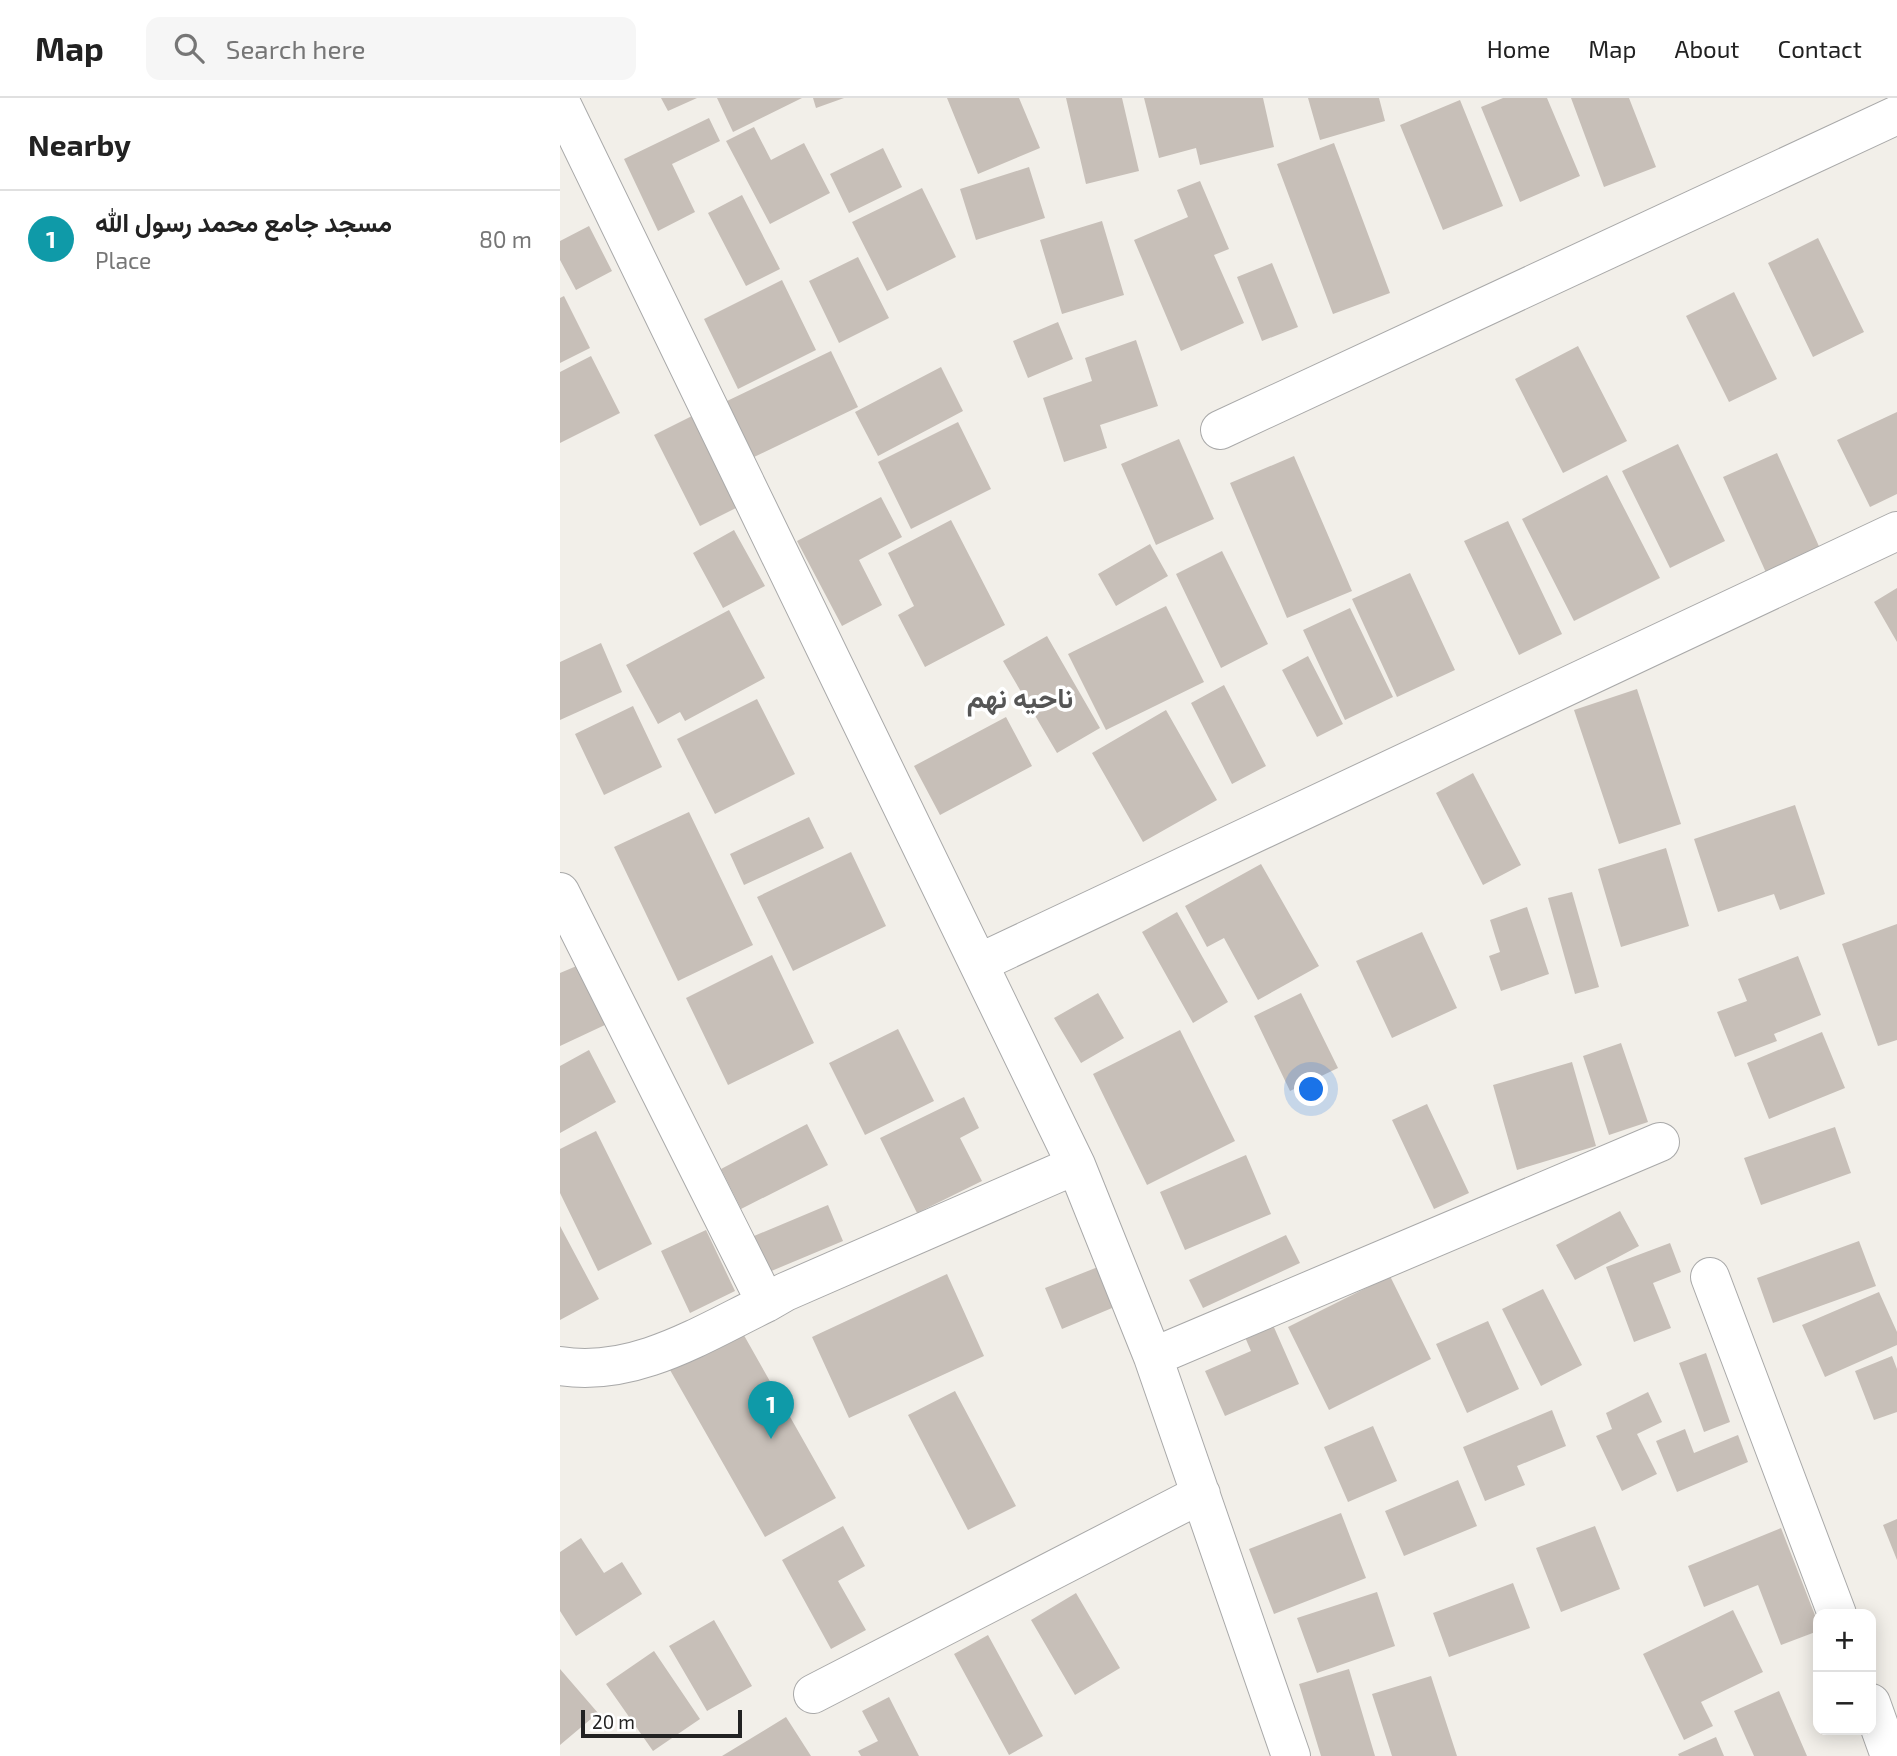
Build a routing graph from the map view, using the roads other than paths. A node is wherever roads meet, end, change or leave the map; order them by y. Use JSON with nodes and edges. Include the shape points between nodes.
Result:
{"nodes":[{"id":1,"x":560,"y":102,"type":"edge"},
{"id":2,"x":1897,"y":115,"type":"edge"},
{"id":3,"x":1220,"y":430,"type":"dead end"},
{"id":4,"x":1897,"y":531,"type":"edge"},
{"id":5,"x":560,"y":892,"type":"edge"},
{"id":6,"x":979,"y":963,"type":"junction"},
{"id":7,"x":1660,"y":1142,"type":"dead end"},
{"id":8,"x":1076,"y":1165,"type":"junction"},
{"id":9,"x":1710,"y":1277,"type":"dead end"},
{"id":10,"x":766,"y":1303,"type":"junction"},
{"id":11,"x":1153,"y":1357,"type":"junction"},
{"id":12,"x":560,"y":1366,"type":"edge"},
{"id":13,"x":1200,"y":1494,"type":"junction"},
{"id":14,"x":1835,"y":1609,"type":"edge"},
{"id":15,"x":813,"y":1694,"type":"dead end"},
{"id":16,"x":1876,"y":1717,"type":"edge"},
{"id":17,"x":1291,"y":1756,"type":"edge"},
{"id":18,"x":1890,"y":1756,"type":"edge"}],
"edges":[{"from":1,"to":6,"type":"street"},
{"from":2,"to":3,"type":"street"},
{"from":4,"to":6,"type":"street"},
{"from":5,"to":10,"type":"street"},
{"from":6,"to":8,"type":"street"},
{"from":7,"to":11,"type":"street"},
{"from":8,"to":10,"type":"street"},
{"from":8,"to":11,"type":"street"},
{"from":9,"to":14,"type":"street"},
{"from":10,"to":12,"type":"street","via":[[656,1356],[613,1366]]},
{"from":11,"to":13,"type":"street"},
{"from":13,"to":15,"type":"street"},
{"from":13,"to":17,"type":"street"},
{"from":16,"to":18,"type":"street"}]}
